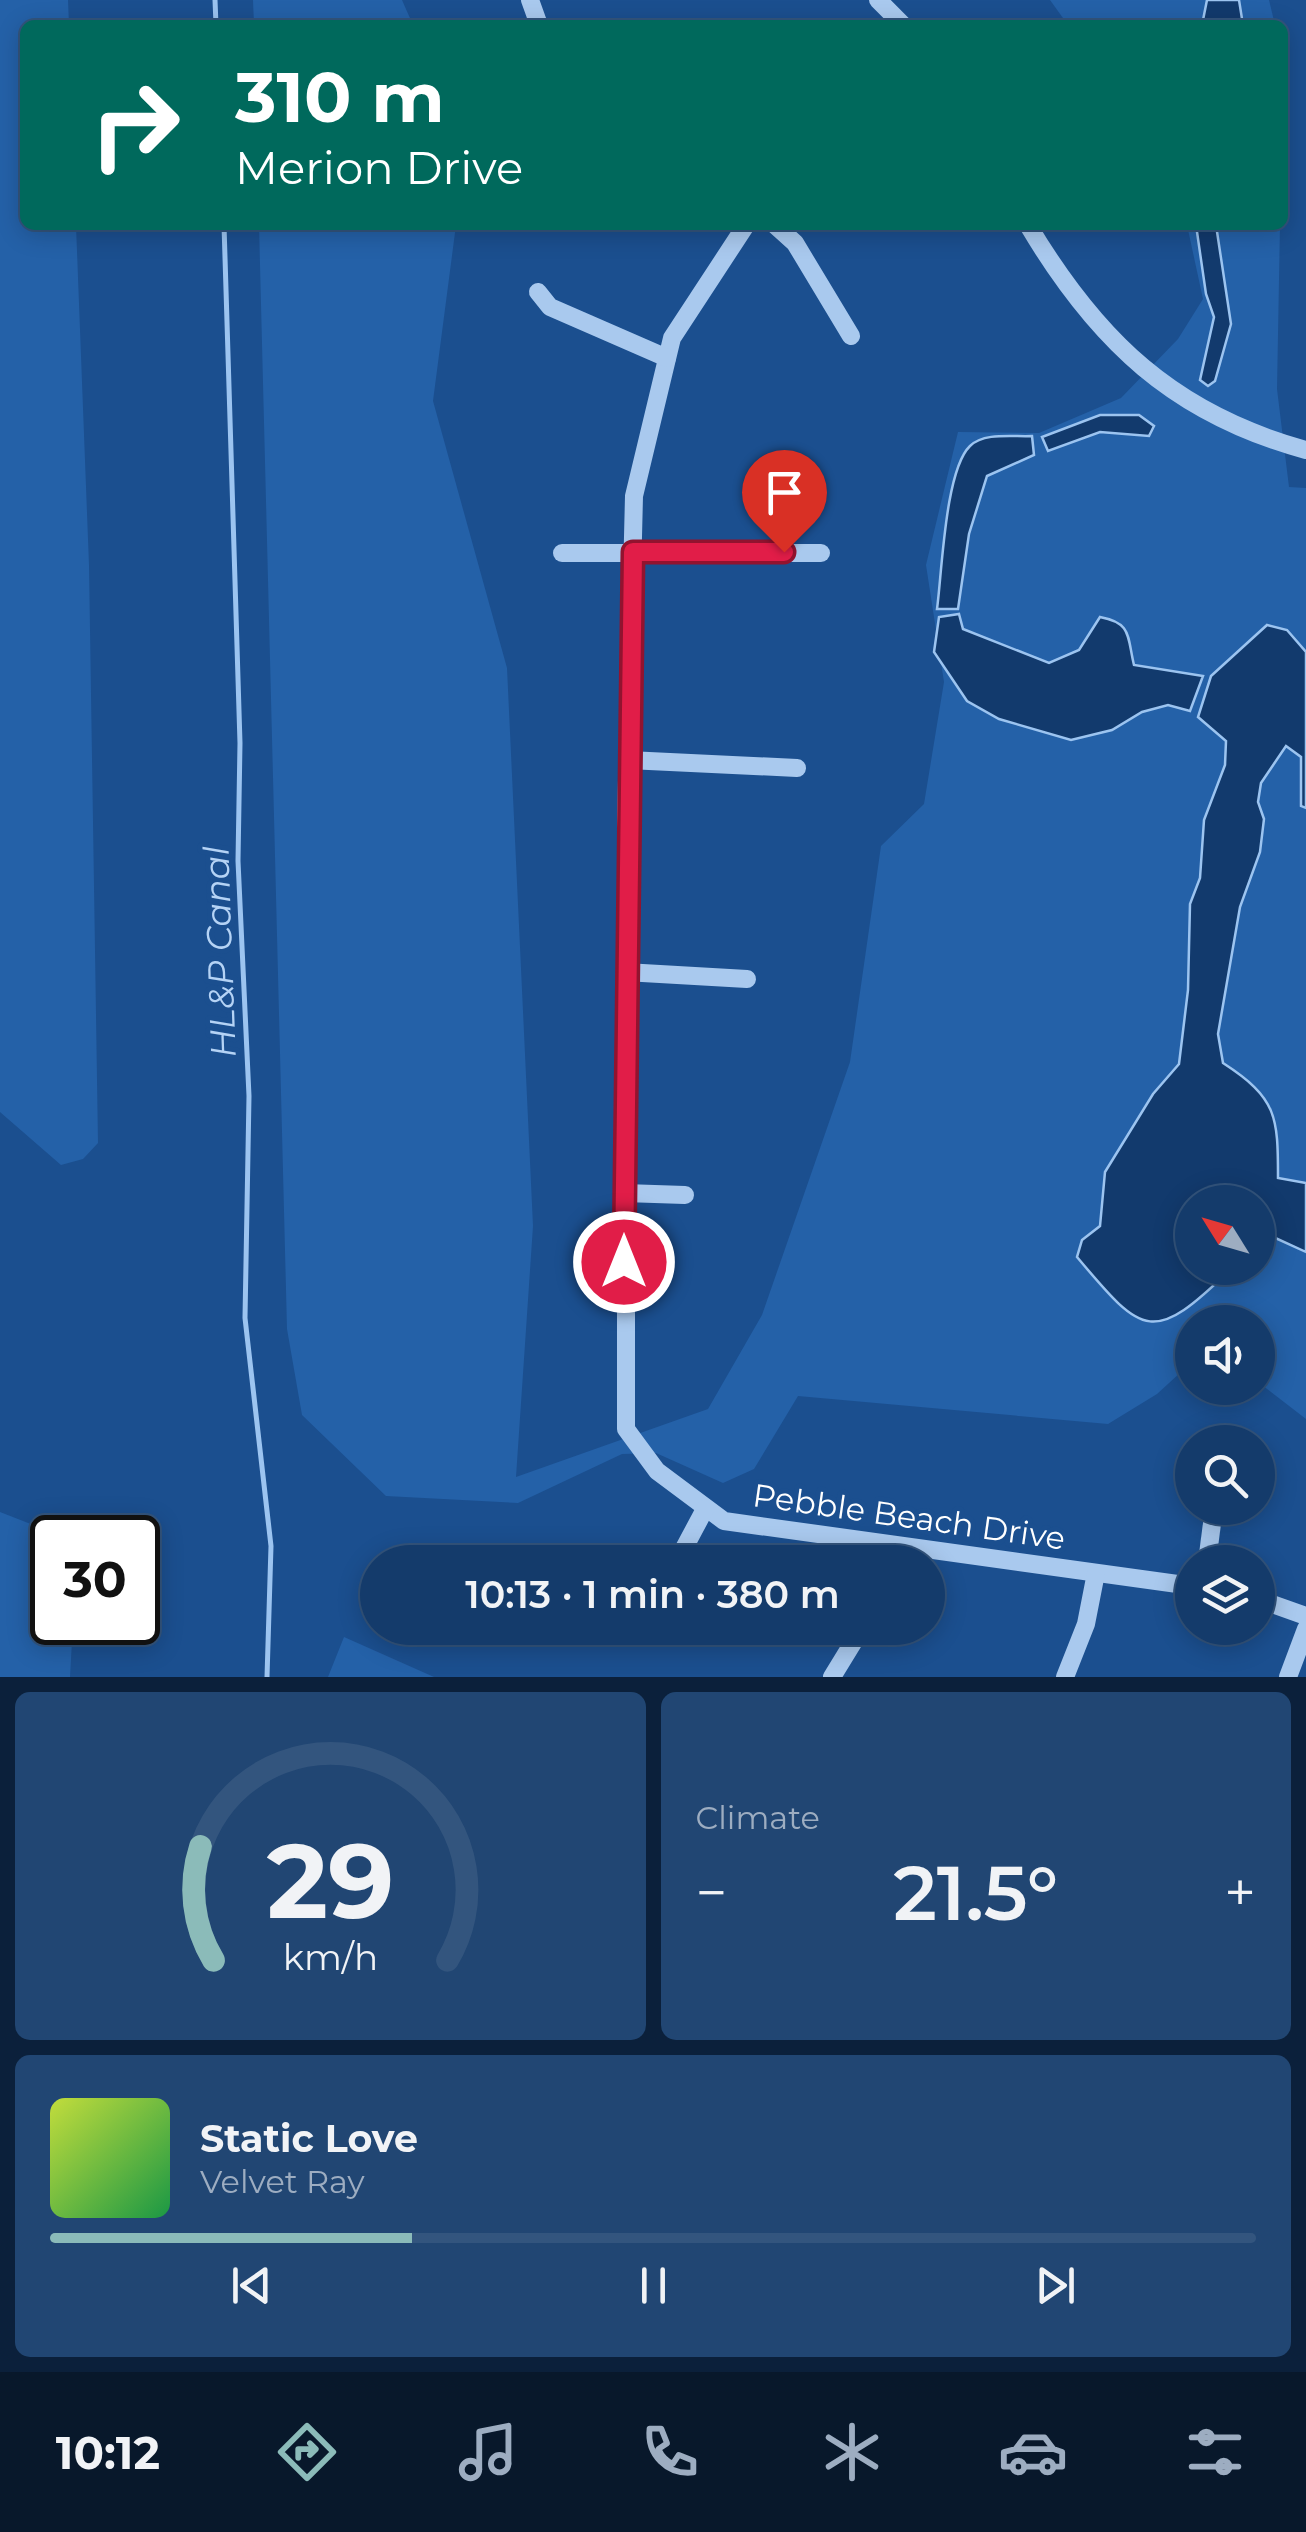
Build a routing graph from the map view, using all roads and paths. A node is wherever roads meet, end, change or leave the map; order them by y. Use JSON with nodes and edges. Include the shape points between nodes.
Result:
{"nodes":[{"id":1,"x":878,"y":0,"type":"edge"},
{"id":2,"x":896,"y":20,"type":"edge"},
{"id":3,"x":743,"y":230,"type":"edge"},
{"id":4,"x":781,"y":230,"type":"edge"},
{"id":5,"x":1031,"y":230,"type":"edge"},
{"id":6,"x":538,"y":292,"type":"dead end"},
{"id":7,"x":851,"y":336,"type":"dead end"},
{"id":8,"x":667,"y":358,"type":"junction"},
{"id":9,"x":1306,"y":450,"type":"edge"},
{"id":10,"x":633,"y":552,"type":"junction"},
{"id":11,"x":822,"y":552,"type":"dead end"},
{"id":12,"x":562,"y":553,"type":"dead end"},
{"id":13,"x":628,"y":760,"type":"junction"},
{"id":14,"x":796,"y":768,"type":"dead end"},
{"id":15,"x":626,"y":972,"type":"junction"},
{"id":16,"x":747,"y":978,"type":"dead end"},
{"id":17,"x":624,"y":1193,"type":"junction"},
{"id":18,"x":686,"y":1194,"type":"dead end"},
{"id":19,"x":706,"y":1509,"type":"junction"},
{"id":20,"x":686,"y":1545,"type":"edge"},
{"id":21,"x":842,"y":1545,"type":"edge"},
{"id":22,"x":945,"y":1559,"type":"edge"},
{"id":23,"x":1096,"y":1573,"type":"junction"},
{"id":24,"x":1175,"y":1584,"type":"edge"},
{"id":25,"x":1275,"y":1605,"type":"edge"},
{"id":26,"x":1306,"y":1616,"type":"edge"},
{"id":27,"x":1306,"y":1629,"type":"edge"},
{"id":28,"x":852,"y":1645,"type":"edge"},
{"id":29,"x":832,"y":1677,"type":"edge"},
{"id":30,"x":1065,"y":1677,"type":"edge"},
{"id":31,"x":1288,"y":1677,"type":"edge"}],
"edges":[{"from":1,"to":2,"type":"street"},
{"from":3,"to":8,"type":"street","name":"Pebble Beach Drive","via":[[672,338]]},
{"from":4,"to":7,"type":"street"},
{"from":5,"to":9,"type":"street","via":[[1091,318],[1140,367],[1225,422]]},
{"from":6,"to":8,"type":"street","via":[[550,307]]},
{"from":8,"to":10,"type":"street","name":"Pebble Beach Drive","via":[[634,496]]},
{"from":10,"to":11,"type":"street"},
{"from":10,"to":12,"type":"street"},
{"from":10,"to":13,"type":"street","name":"Pebble Beach Drive"},
{"from":13,"to":14,"type":"street"},
{"from":13,"to":15,"type":"street","name":"Pebble Beach Drive"},
{"from":15,"to":16,"type":"street"},
{"from":15,"to":17,"type":"street","name":"Pebble Beach Drive"},
{"from":17,"to":18,"type":"street"},
{"from":17,"to":19,"type":"street","name":"Pebble Beach Drive","via":[[626,1429],[657,1471]]},
{"from":19,"to":20,"type":"street"},
{"from":19,"to":21,"type":"street","name":"Pebble Beach Drive","via":[[724,1521]]},
{"from":22,"to":23,"type":"street","name":"Pebble Beach Drive"},
{"from":23,"to":24,"type":"street","name":"Pebble Beach Drive"},
{"from":23,"to":30,"type":"street"},
{"from":25,"to":26,"type":"street"},
{"from":27,"to":31,"type":"street"},
{"from":28,"to":29,"type":"street"}]}
